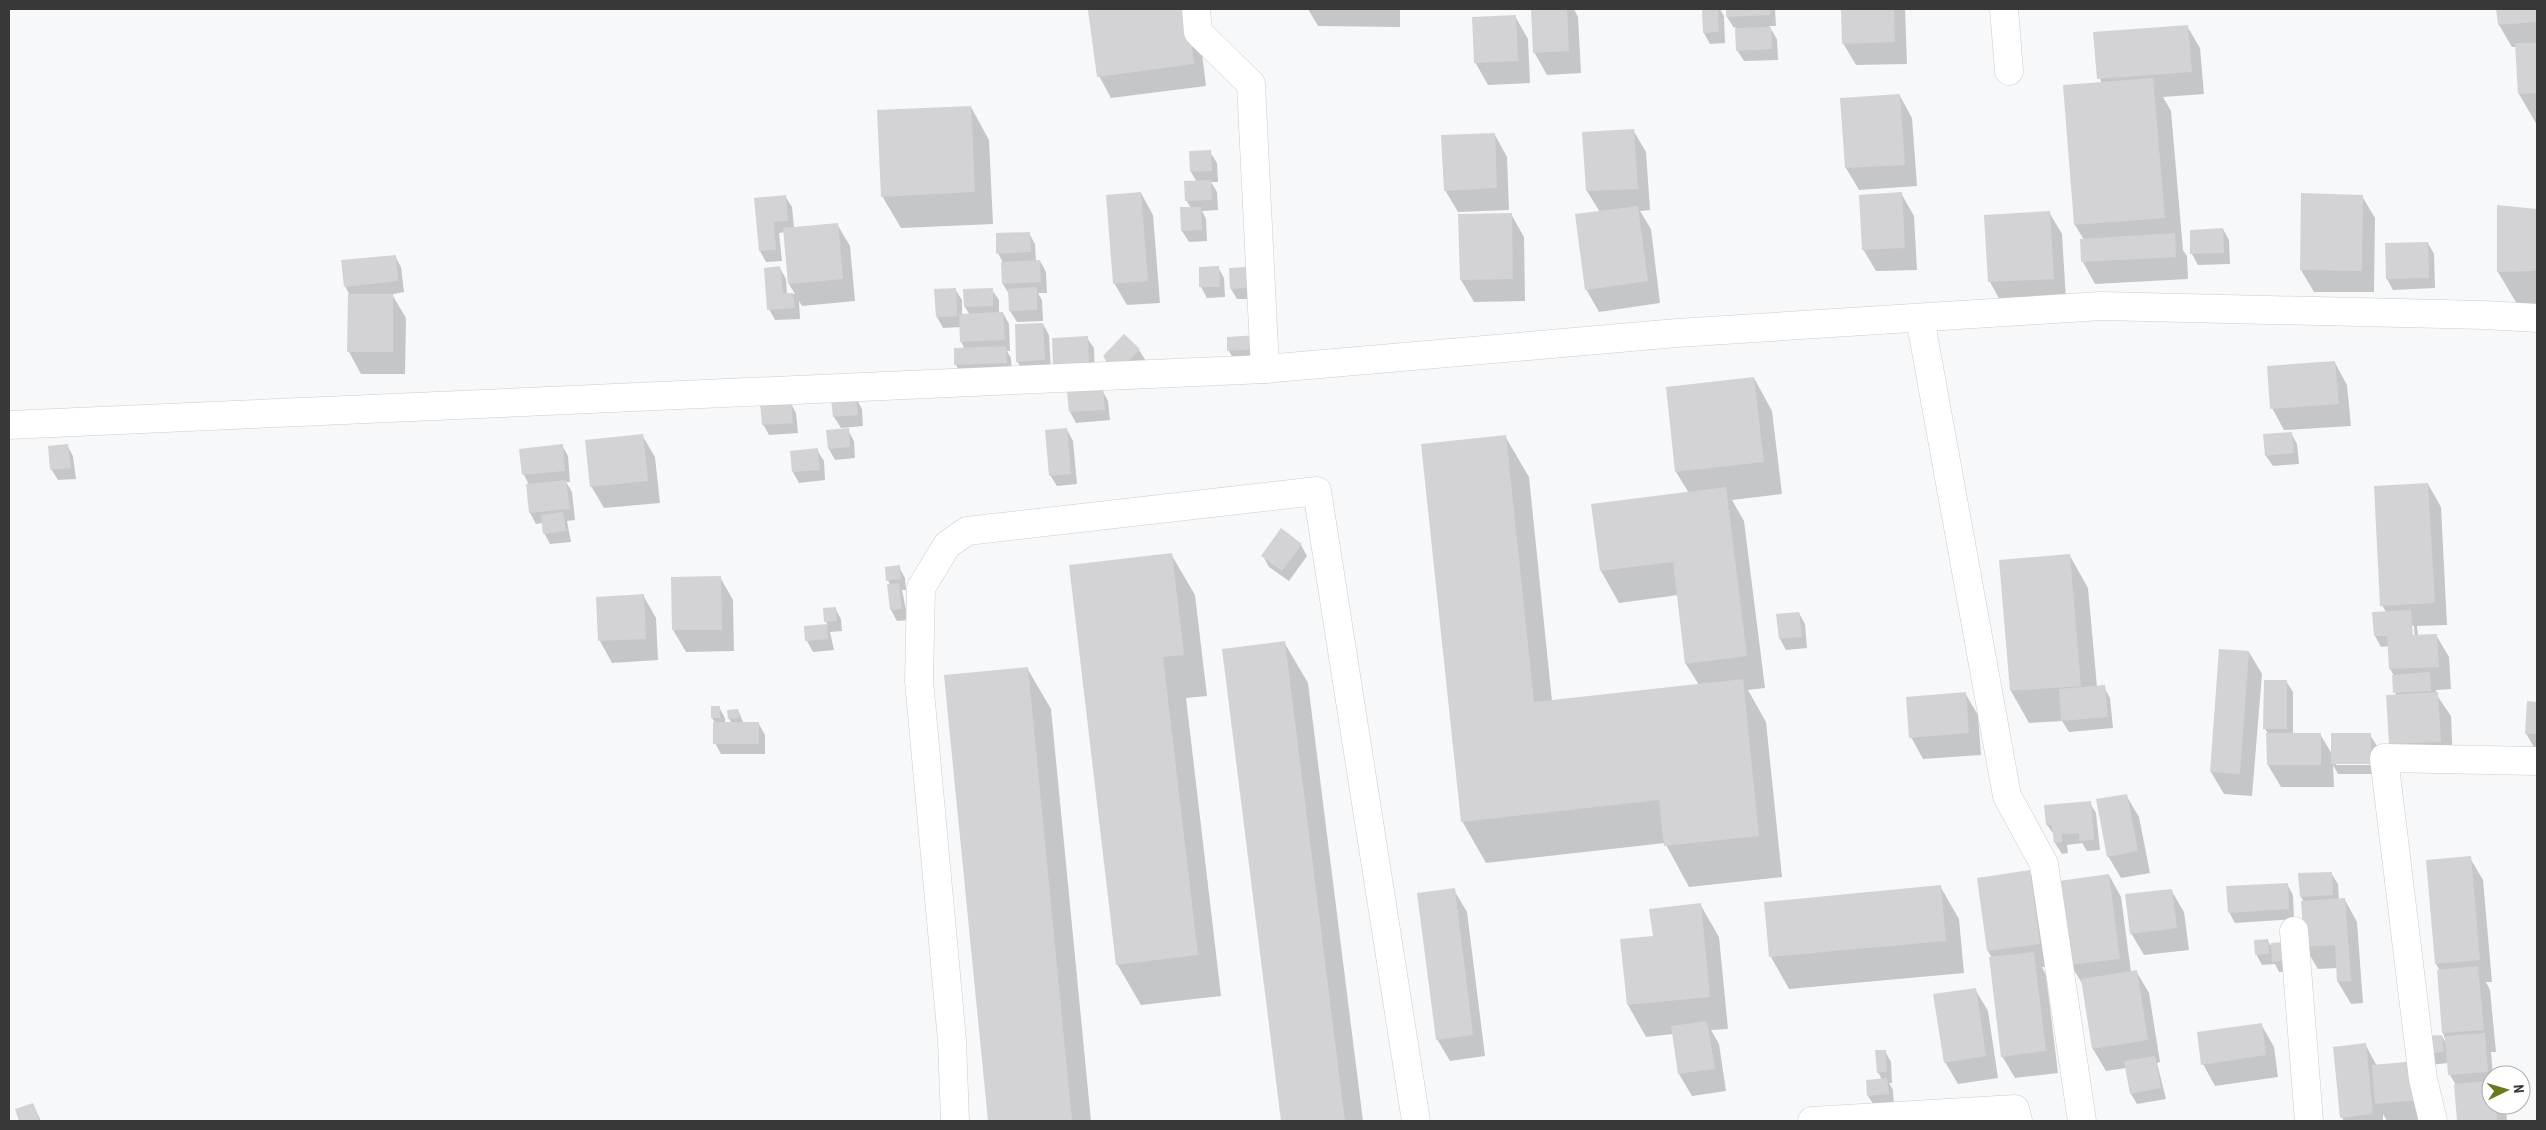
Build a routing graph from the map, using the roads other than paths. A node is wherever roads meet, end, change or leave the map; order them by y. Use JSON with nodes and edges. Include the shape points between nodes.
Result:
{"nodes":[{"id":1,"x":1196,"y":9,"type":"edge"},
{"id":2,"x":2004,"y":9,"type":"edge"},
{"id":3,"x":2009,"y":71,"type":"dead end"},
{"id":4,"x":1920,"y":318,"type":"junction"},
{"id":5,"x":2537,"y":318,"type":"edge"},
{"id":6,"x":1265,"y":369,"type":"junction"},
{"id":7,"x":9,"y":424,"type":"edge"},
{"id":8,"x":2537,"y":761,"type":"edge"},
{"id":9,"x":2294,"y":931,"type":"dead end"},
{"id":10,"x":955,"y":1121,"type":"edge"},
{"id":11,"x":1416,"y":1121,"type":"edge"},
{"id":12,"x":1812,"y":1121,"type":"edge"},
{"id":13,"x":2018,"y":1121,"type":"edge"},
{"id":14,"x":2082,"y":1121,"type":"edge"},
{"id":15,"x":2309,"y":1121,"type":"edge"},
{"id":16,"x":2433,"y":1121,"type":"edge"}],
"edges":[{"from":1,"to":6,"type":"street","via":[[1198,32],[1251,84]]},
{"from":2,"to":3,"type":"street"},
{"from":4,"to":5,"type":"street","via":[[2101,306],[2484,314]]},
{"from":4,"to":6,"type":"street","via":[[1677,333]]},
{"from":4,"to":14,"type":"street","via":[[2006,796],[2044,864]]},
{"from":6,"to":7,"type":"street"},
{"from":8,"to":16,"type":"street","via":[[2384,758],[2423,1079]]},
{"from":9,"to":15,"type":"street"},
{"from":10,"to":11,"type":"street","via":[[952,1040],[919,681],[921,588],[947,545],[967,531],[1317,491]]},
{"from":12,"to":13,"type":"street","via":[[2015,1109]]}]}
